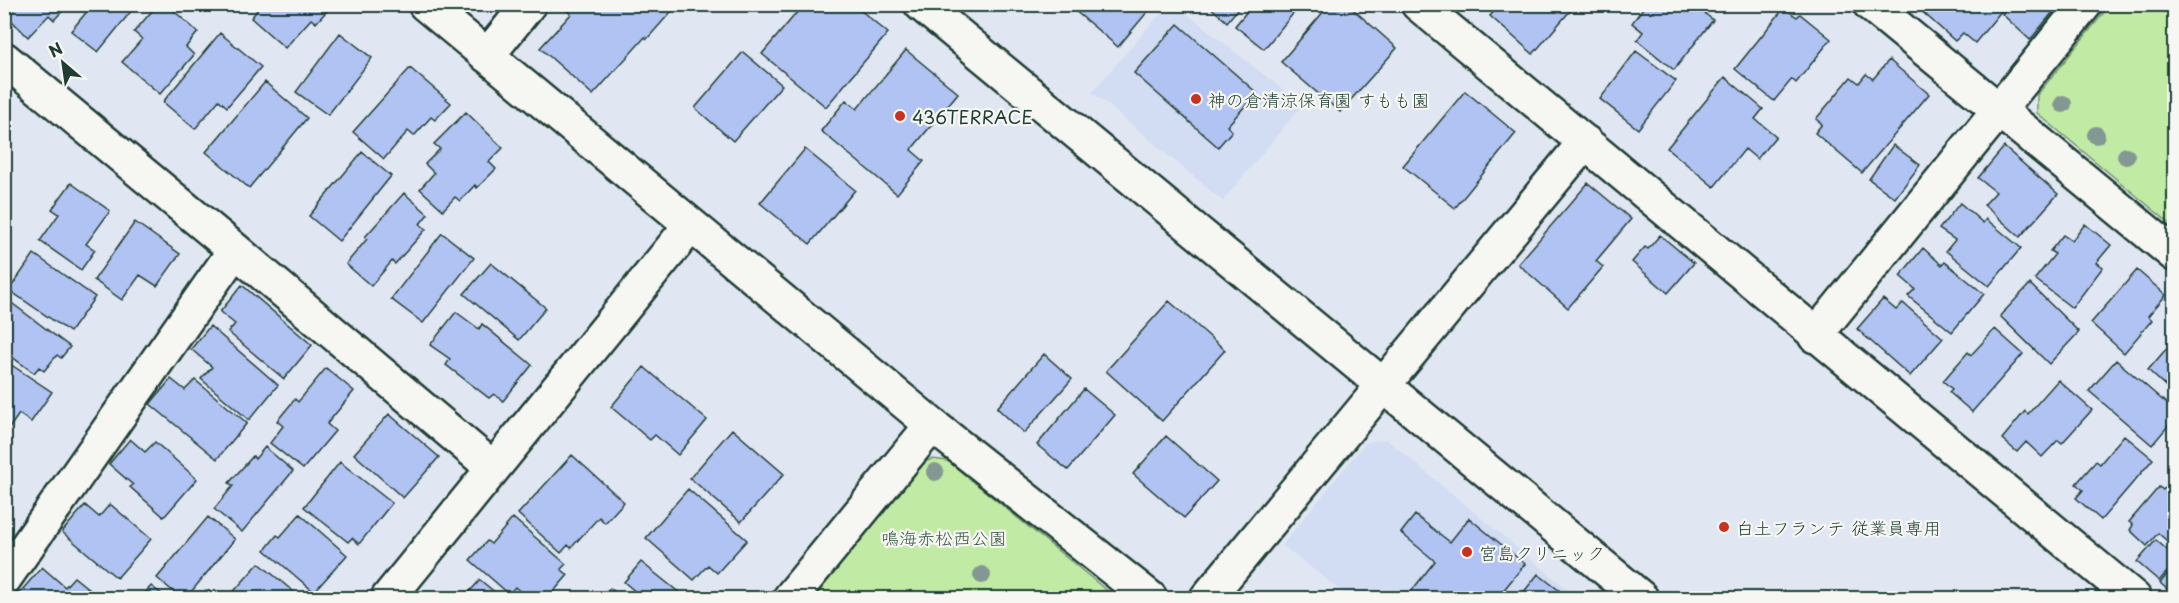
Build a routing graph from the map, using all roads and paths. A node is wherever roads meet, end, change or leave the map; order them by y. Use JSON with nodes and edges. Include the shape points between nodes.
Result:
{"nodes":[{"id":1,"x":425,"y":4,"type":"edge"},
{"id":2,"x":529,"y":4,"type":"edge"},
{"id":3,"x":921,"y":4,"type":"edge"},
{"id":4,"x":1418,"y":4,"type":"edge"},
{"id":5,"x":1870,"y":4,"type":"edge"},
{"id":6,"x":2085,"y":4,"type":"edge"},
{"id":7,"x":487,"y":56,"type":"junction"},
{"id":8,"x":4,"y":59,"type":"edge"},
{"id":9,"x":2000,"y":110,"type":"junction"},
{"id":10,"x":1585,"y":142,"type":"junction"},
{"id":11,"x":691,"y":225,"type":"junction"},
{"id":12,"x":235,"y":250,"type":"junction"},
{"id":13,"x":2175,"y":254,"type":"edge"},
{"id":14,"x":1815,"y":336,"type":"junction"},
{"id":15,"x":1383,"y":385,"type":"junction"},
{"id":16,"x":932,"y":425,"type":"junction"},
{"id":17,"x":493,"y":468,"type":"junction"},
{"id":18,"x":4,"y":579,"type":"edge"},
{"id":19,"x":388,"y":598,"type":"edge"},
{"id":20,"x":790,"y":598,"type":"edge"},
{"id":21,"x":1150,"y":598,"type":"edge"},
{"id":22,"x":1207,"y":598,"type":"edge"},
{"id":23,"x":1641,"y":598,"type":"edge"},
{"id":24,"x":2134,"y":598,"type":"edge"}],
"edges":[{"from":1,"to":7,"type":"street"},
{"from":2,"to":7,"type":"street"},
{"from":3,"to":15,"type":"street"},
{"from":4,"to":10,"type":"street"},
{"from":5,"to":9,"type":"street"},
{"from":6,"to":9,"type":"street"},
{"from":7,"to":11,"type":"street"},
{"from":8,"to":12,"type":"street"},
{"from":9,"to":13,"type":"street"},
{"from":9,"to":14,"type":"street"},
{"from":10,"to":14,"type":"street"},
{"from":10,"to":15,"type":"street"},
{"from":11,"to":16,"type":"street"},
{"from":11,"to":17,"type":"street"},
{"from":12,"to":17,"type":"street"},
{"from":12,"to":18,"type":"street"},
{"from":14,"to":24,"type":"street"},
{"from":15,"to":22,"type":"street"},
{"from":15,"to":23,"type":"street"},
{"from":16,"to":20,"type":"street"},
{"from":16,"to":21,"type":"street"},
{"from":17,"to":19,"type":"street"}]}
